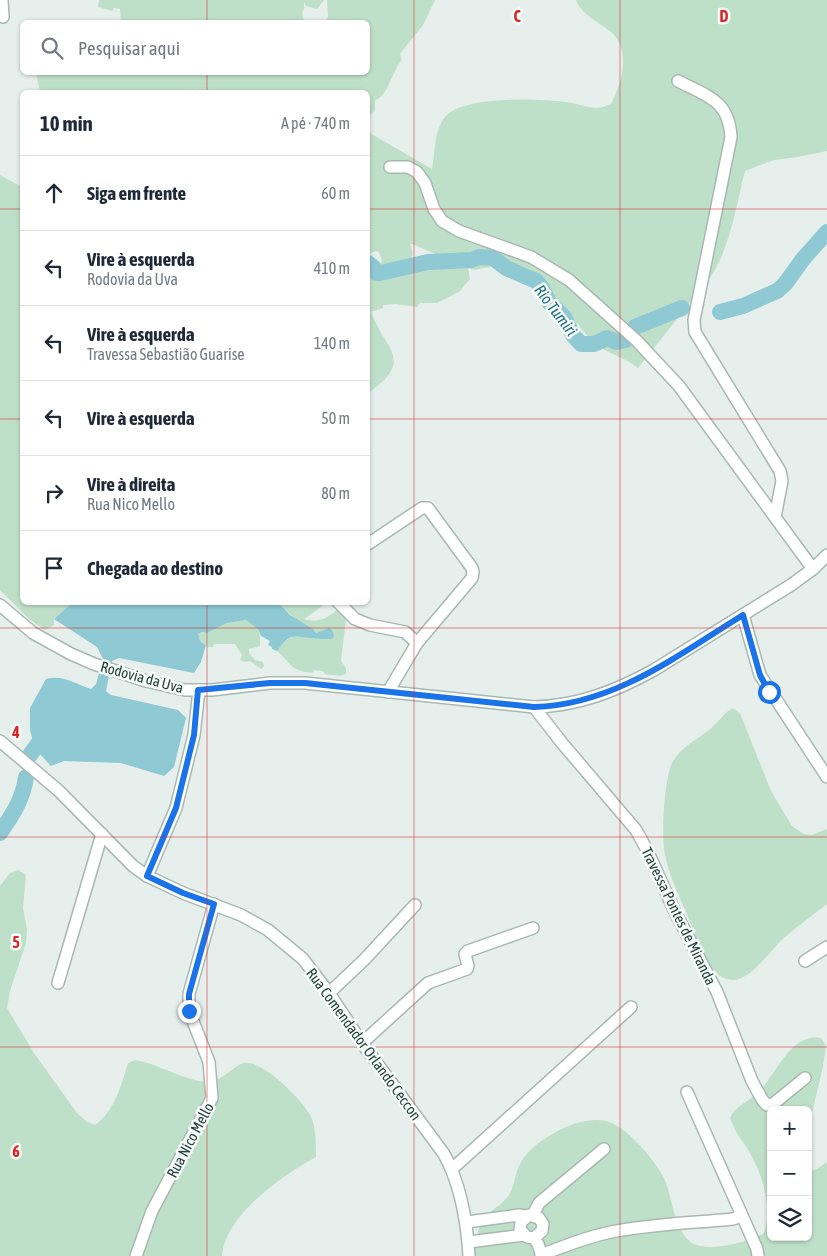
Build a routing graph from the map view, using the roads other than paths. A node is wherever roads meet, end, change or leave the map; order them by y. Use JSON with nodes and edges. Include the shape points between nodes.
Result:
{"nodes":[{"id":1,"x":2,"y":0,"type":"edge"},
{"id":2,"x":3,"y":17,"type":"dead end"},
{"id":3,"x":678,"y":81,"type":"dead end"},
{"id":4,"x":390,"y":167,"type":"dead end"},
{"id":5,"x":775,"y":517,"type":"junction"},
{"id":6,"x":370,"y":543,"type":"edge"},
{"id":7,"x":827,"y":555,"type":"edge"},
{"id":8,"x":812,"y":569,"type":"junction"},
{"id":9,"x":0,"y":605,"type":"edge"},
{"id":10,"x":341,"y":605,"type":"edge"},
{"id":11,"x":743,"y":615,"type":"junction"},
{"id":12,"x":417,"y":643,"type":"junction"},
{"id":13,"x":198,"y":690,"type":"junction"},
{"id":14,"x":388,"y":692,"type":"junction"},
{"id":15,"x":534,"y":707,"type":"junction"},
{"id":16,"x":0,"y":741,"type":"edge"},
{"id":17,"x":827,"y":777,"type":"edge"},
{"id":18,"x":102,"y":834,"type":"junction"},
{"id":19,"x":147,"y":876,"type":"junction"},
{"id":20,"x":214,"y":904,"type":"junction"},
{"id":21,"x":415,"y":905,"type":"dead end"},
{"id":22,"x":533,"y":928,"type":"dead end"},
{"id":23,"x":827,"y":946,"type":"edge"},
{"id":24,"x":805,"y":961,"type":"dead end"},
{"id":25,"x":58,"y":983,"type":"dead end"},
{"id":26,"x":330,"y":993,"type":"junction"},
{"id":27,"x":631,"y":1007,"type":"dead end"},
{"id":28,"x":362,"y":1043,"type":"junction"},
{"id":29,"x":805,"y":1078,"type":"dead end"},
{"id":30,"x":687,"y":1092,"type":"dead end"},
{"id":31,"x":604,"y":1149,"type":"dead end"},
{"id":32,"x":452,"y":1169,"type":"junction"},
{"id":33,"x":530,"y":1216,"type":"junction"},
{"id":34,"x":741,"y":1216,"type":"junction"},
{"id":35,"x":490,"y":1219,"type":"junction"},
{"id":36,"x":467,"y":1222,"type":"junction"},
{"id":37,"x":529,"y":1236,"type":"junction"},
{"id":38,"x":493,"y":1238,"type":"junction"},
{"id":39,"x":468,"y":1242,"type":"junction"},
{"id":40,"x":136,"y":1256,"type":"edge"},
{"id":41,"x":470,"y":1256,"type":"edge"},
{"id":42,"x":542,"y":1256,"type":"edge"},
{"id":43,"x":758,"y":1256,"type":"edge"}],
"edges":[{"from":1,"to":2,"type":"street"},
{"from":3,"to":5,"type":"street","via":[[716,102],[730,125],[694,320],[695,332],[780,471],[782,481]]},
{"from":4,"to":5,"type":"street","via":[[408,167],[417,172],[442,221],[459,231],[530,258],[569,280],[636,340],[679,386]]},
{"from":5,"to":8,"type":"street"},
{"from":6,"to":12,"type":"street","via":[[426,507],[474,572]]},
{"from":7,"to":8,"type":"street","name":"Rodovia da Uva"},
{"from":8,"to":11,"type":"street","name":"Rodovia da Uva"},
{"from":9,"to":13,"type":"street","name":"Rodovia da Uva","via":[[33,633],[94,664],[170,686]]},
{"from":10,"to":12,"type":"street","via":[[354,619],[405,632]]},
{"from":11,"to":15,"type":"street","name":"Rodovia da Uva","via":[[615,690],[569,704]]},
{"from":11,"to":17,"type":"street","via":[[760,675]]},
{"from":12,"to":14,"type":"street"},
{"from":13,"to":14,"type":"street","name":"Rodovia da Uva","via":[[305,683]]},
{"from":13,"to":19,"type":"street","via":[[194,735],[176,808]]},
{"from":14,"to":15,"type":"street","name":"Rodovia da Uva"},
{"from":15,"to":29,"type":"street","name":"Travessa Pontes de Miranda","via":[[636,830],[717,992],[762,1101],[767,1105],[773,1104]]},
{"from":16,"to":18,"type":"street","name":"Rua Comendador Orlando Ceccon"},
{"from":18,"to":19,"type":"street","name":"Rua Comendador Orlando Ceccon"},
{"from":18,"to":25,"type":"street"},
{"from":19,"to":20,"type":"street","name":"Rua Comendador Orlando Ceccon"},
{"from":20,"to":26,"type":"street","name":"Rua Comendador Orlando Ceccon","via":[[268,930],[303,959]]},
{"from":20,"to":40,"type":"street","name":"Rua Nico Mello","via":[[189,994],[189,1011],[209,1062],[212,1098],[152,1211]]},
{"from":21,"to":26,"type":"street"},
{"from":22,"to":28,"type":"street","via":[[468,951],[465,954],[467,969],[428,983]]},
{"from":23,"to":24,"type":"street"},
{"from":26,"to":28,"type":"street","name":"Rua Comendador Orlando Ceccon"},
{"from":27,"to":32,"type":"street"},
{"from":28,"to":32,"type":"street","name":"Rua Comendador Orlando Ceccon"},
{"from":30,"to":34,"type":"street"},
{"from":31,"to":33,"type":"street","via":[[539,1203]]},
{"from":32,"to":36,"type":"street","name":"Rua Comendador Orlando Ceccon"},
{"from":33,"to":35,"type":"street"},
{"from":33,"to":37,"type":"street","via":[[520,1225]]},
{"from":33,"to":37,"type":"street","via":[[539,1218],[543,1228],[540,1234]]},
{"from":34,"to":42,"type":"street","via":[[610,1232],[574,1242]]},
{"from":34,"to":43,"type":"street"},
{"from":35,"to":36,"type":"street"},
{"from":35,"to":38,"type":"street","via":[[494,1228]]},
{"from":36,"to":39,"type":"street","name":"Rua Comendador Orlando Ceccon"},
{"from":37,"to":38,"type":"street"},
{"from":37,"to":42,"type":"street","via":[[538,1244]]},
{"from":38,"to":39,"type":"street"},
{"from":39,"to":41,"type":"street","name":"Rua Comendador Orlando Ceccon"}]}
